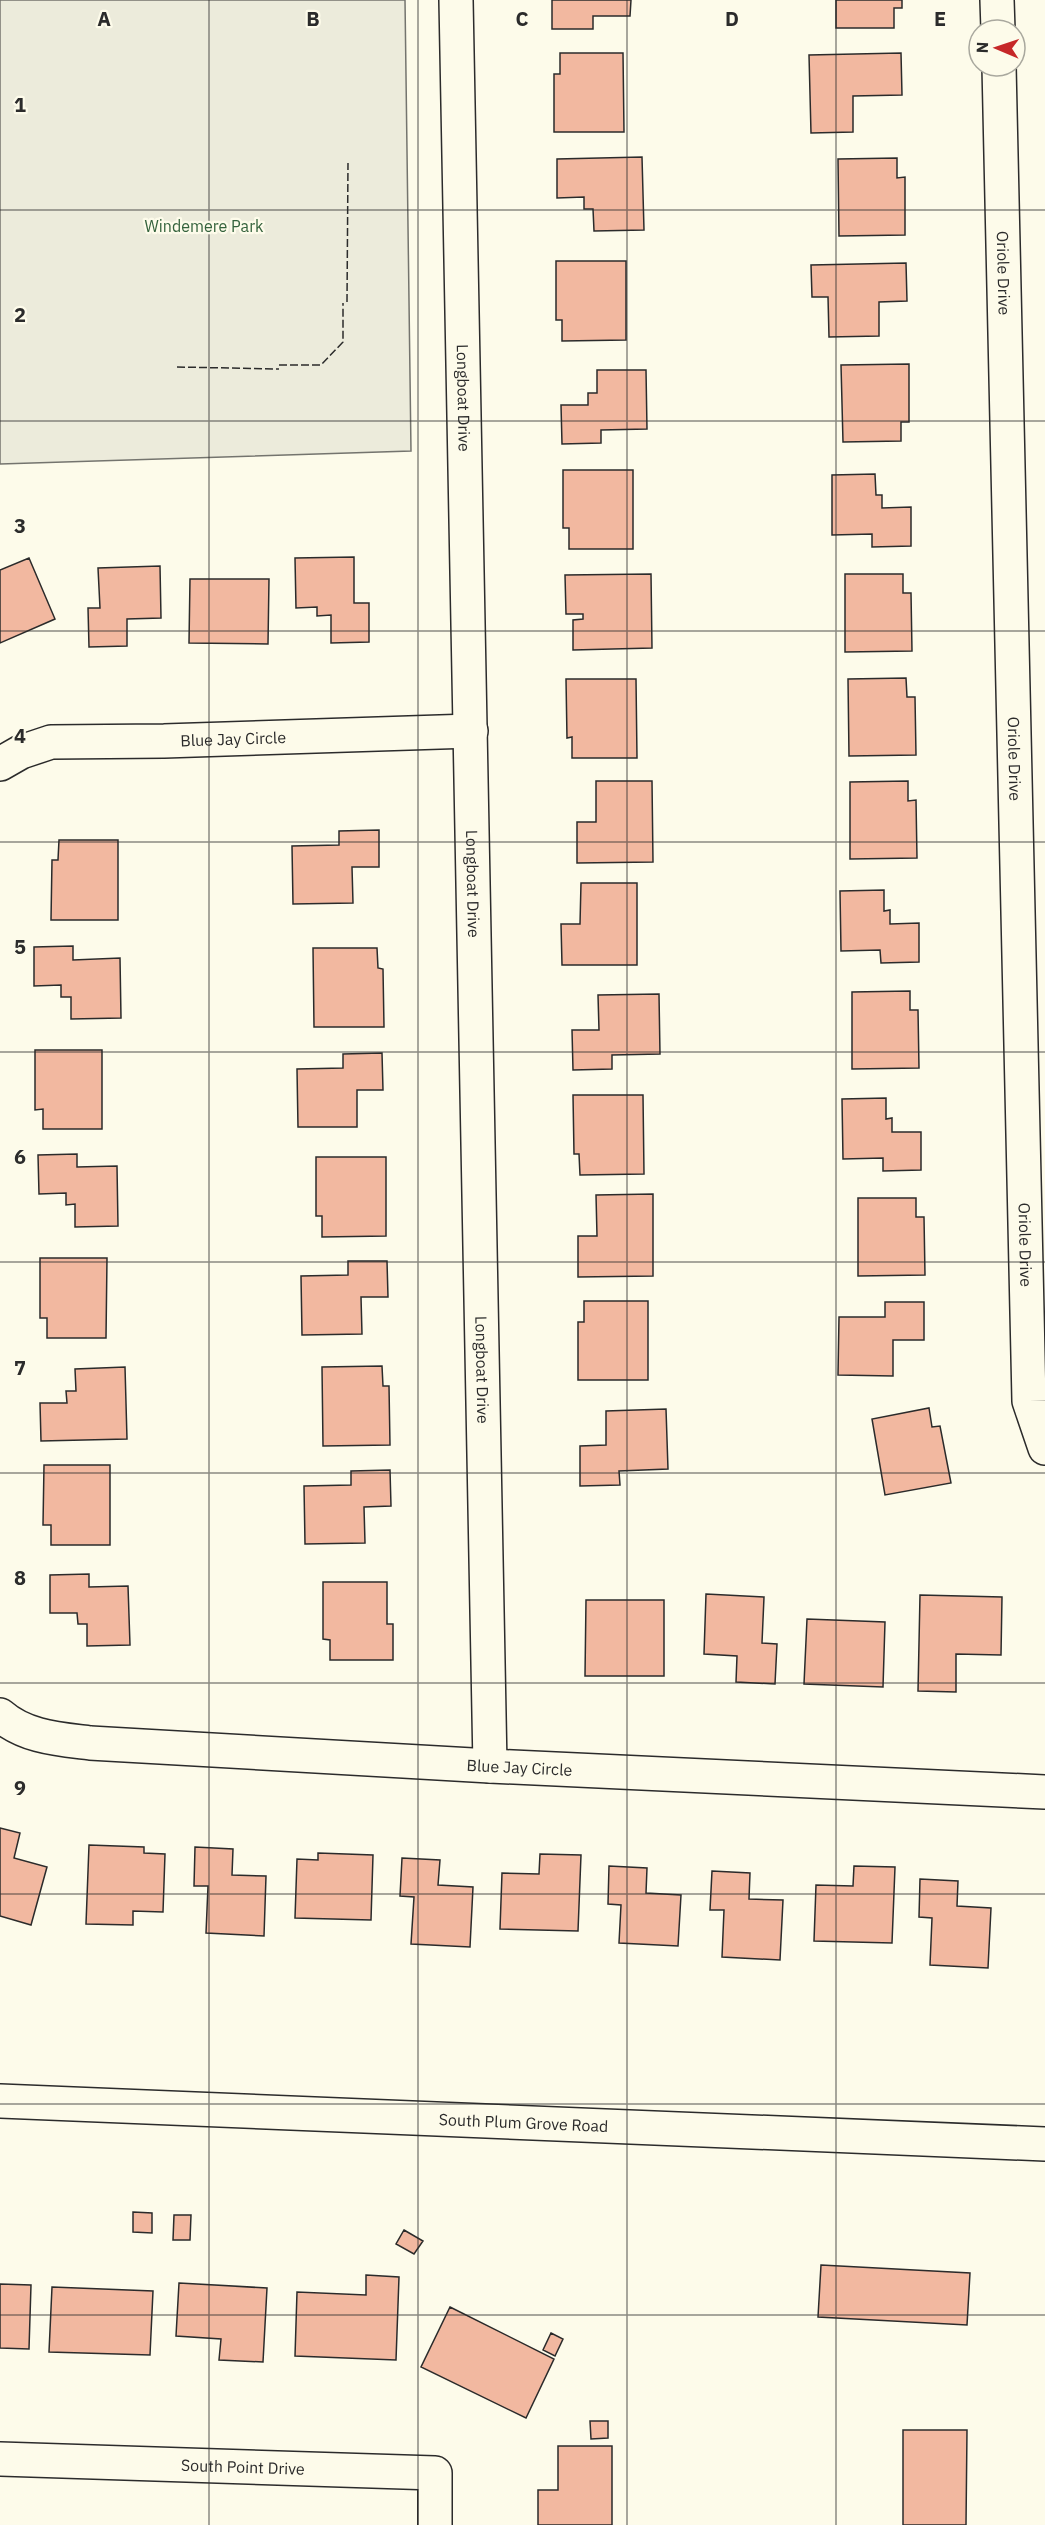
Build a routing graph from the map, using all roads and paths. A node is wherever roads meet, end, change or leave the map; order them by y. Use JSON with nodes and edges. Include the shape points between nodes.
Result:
{"nodes":[{"id":1,"x":456,"y":0,"type":"edge"},
{"id":2,"x":997,"y":0,"type":"edge"},
{"id":3,"x":998,"y":18,"type":"edge"},
{"id":4,"x":999,"y":78,"type":"edge"},
{"id":5,"x":471,"y":731,"type":"junction"},
{"id":6,"x":0,"y":764,"type":"edge"},
{"id":7,"x":1045,"y":1448,"type":"edge"},
{"id":8,"x":0,"y":1715,"type":"edge"},
{"id":9,"x":490,"y":1766,"type":"junction"},
{"id":10,"x":1045,"y":1792,"type":"edge"},
{"id":11,"x":0,"y":2101,"type":"edge"},
{"id":12,"x":1045,"y":2144,"type":"edge"},
{"id":13,"x":0,"y":2459,"type":"edge"},
{"id":14,"x":435,"y":2525,"type":"edge"}],
"edges":[{"from":1,"to":5,"type":"street","name":"Longboat Drive"},
{"from":2,"to":3,"type":"street"},
{"from":4,"to":7,"type":"street","name":"Oriole Drive","via":[[1029,1401]]},
{"from":5,"to":6,"type":"street","name":"Blue Jay Circle","via":[[51,742]]},
{"from":5,"to":9,"type":"street","name":"Longboat Drive"},
{"from":8,"to":9,"type":"street","name":"Blue Jay Circle","via":[[27,1732],[53,1739]]},
{"from":9,"to":10,"type":"street","name":"Blue Jay Circle"},
{"from":11,"to":12,"type":"street","name":"South Plum Grove Road"},
{"from":13,"to":14,"type":"street","name":"South Point Drive","via":[[435,2474]]}]}
